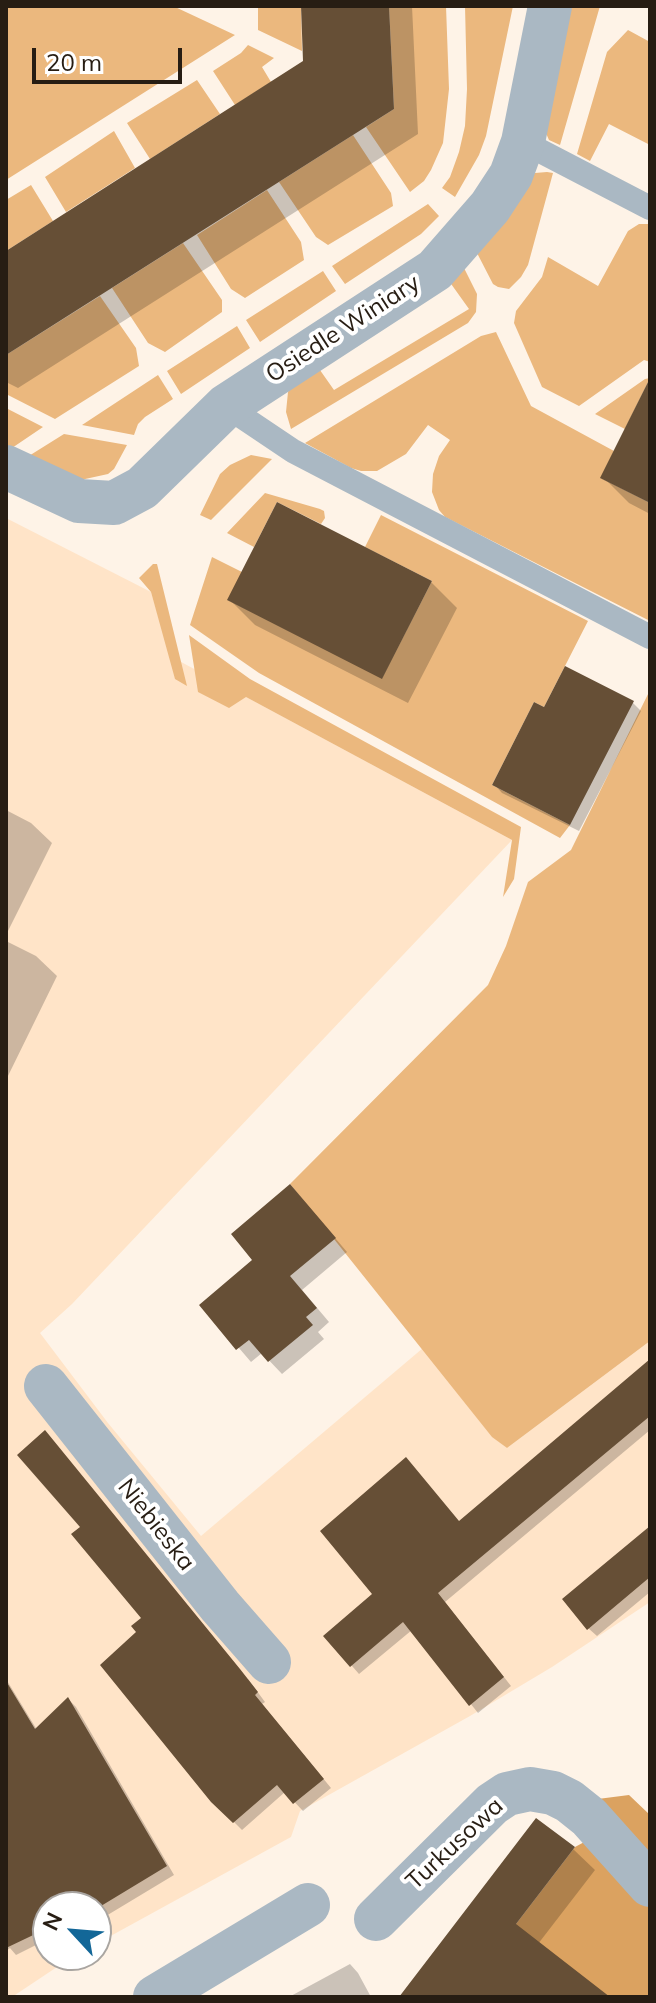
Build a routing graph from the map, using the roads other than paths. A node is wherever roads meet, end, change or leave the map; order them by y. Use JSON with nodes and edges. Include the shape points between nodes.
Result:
{"nodes":[{"id":1,"x":550,"y":6,"type":"edge"},
{"id":2,"x":523,"y":142,"type":"junction"},
{"id":3,"x":650,"y":208,"type":"edge"},
{"id":4,"x":226,"y":406,"type":"junction"},
{"id":5,"x":6,"y":467,"type":"edge"},
{"id":6,"x":650,"y":637,"type":"edge"},
{"id":7,"x":46,"y":1386,"type":"dead end"},
{"id":8,"x":269,"y":1662,"type":"dead end"},
{"id":9,"x":650,"y":1885,"type":"edge"},
{"id":10,"x":308,"y":1905,"type":"dead end"},
{"id":11,"x":376,"y":1919,"type":"dead end"},
{"id":12,"x":155,"y":1997,"type":"edge"}],
"edges":[{"from":1,"to":2,"type":"street","name":"Osiedle Winiary"},
{"from":2,"to":3,"type":"lane"},
{"from":2,"to":4,"type":"street","name":"Osiedle Winiary","via":[[511,175],[490,207],[435,270]]},
{"from":4,"to":5,"type":"street","name":"Osiedle Winiary","via":[[142,488],[114,503],[79,501]]},
{"from":4,"to":6,"type":"lane","via":[[293,451]]},
{"from":7,"to":8,"type":"street","name":"Niebieska"},
{"from":9,"to":11,"type":"street","name":"Turkusowa","via":[[569,1801],[530,1789],[492,1804]]},
{"from":10,"to":12,"type":"street"}]}
